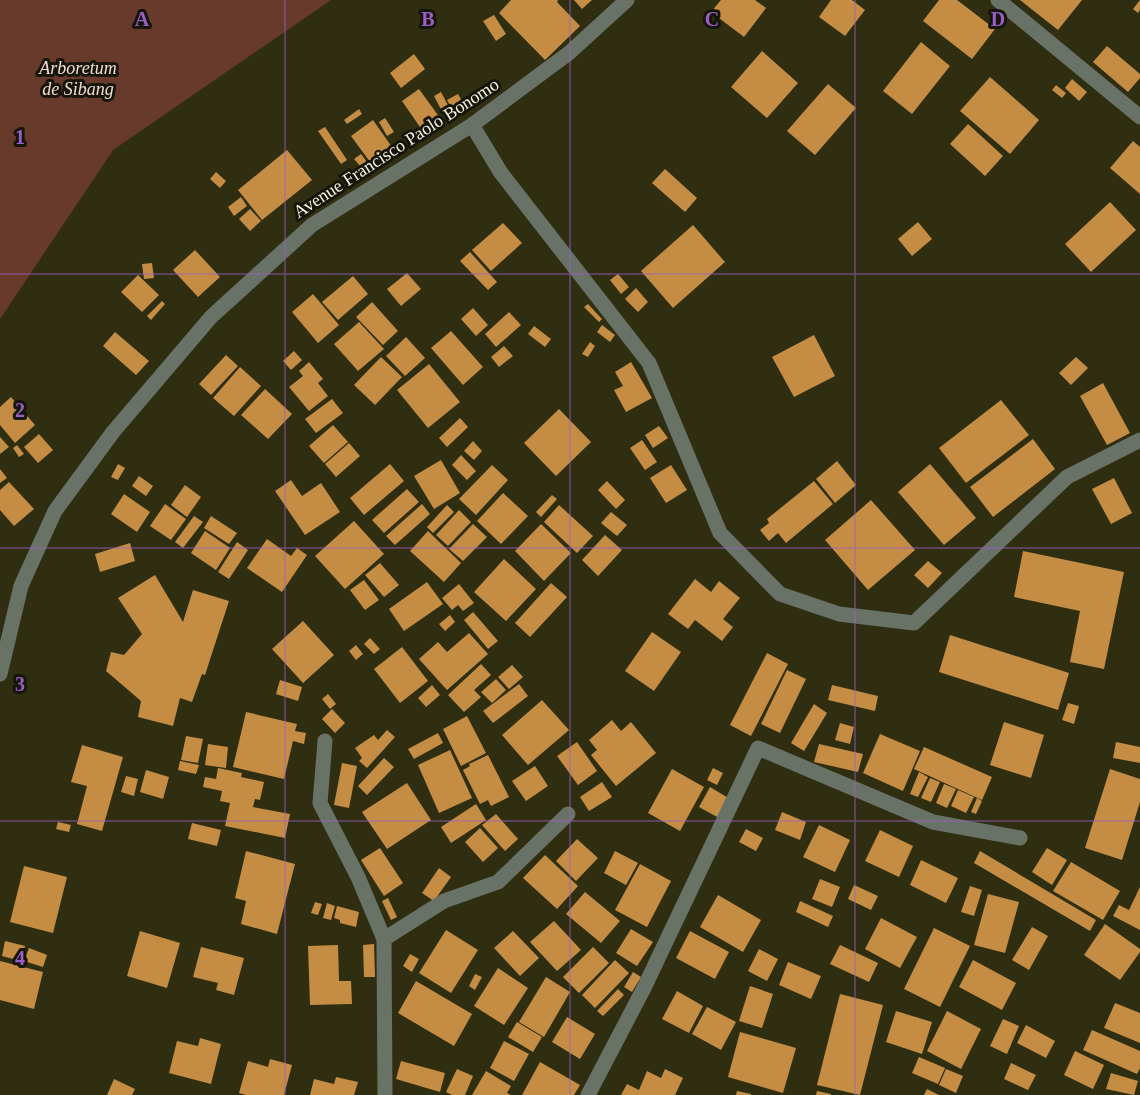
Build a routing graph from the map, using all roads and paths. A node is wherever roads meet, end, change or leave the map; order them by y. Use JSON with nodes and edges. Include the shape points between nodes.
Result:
{"nodes":[{"id":1,"x":627,"y":0,"type":"edge"},
{"id":2,"x":998,"y":0,"type":"edge"},
{"id":3,"x":1140,"y":117,"type":"edge"},
{"id":4,"x":471,"y":125,"type":"junction"},
{"id":5,"x":1140,"y":440,"type":"edge"},
{"id":6,"x":0,"y":674,"type":"edge"},
{"id":7,"x":325,"y":741,"type":"dead end"},
{"id":8,"x":568,"y":814,"type":"dead end"},
{"id":9,"x":1020,"y":838,"type":"dead end"},
{"id":10,"x":384,"y":939,"type":"junction"},
{"id":11,"x":385,"y":1095,"type":"edge"},
{"id":12,"x":588,"y":1095,"type":"edge"}],
"edges":[{"from":1,"to":4,"type":"street","name":"Avenue Francisco Paolo Bonomo","via":[[569,53]]},
{"from":2,"to":3,"type":"street"},
{"from":4,"to":5,"type":"street","via":[[501,173],[649,363],[720,532],[780,594],[839,614],[914,623],[1067,477]]},
{"from":4,"to":6,"type":"street","name":"Avenue Francisco Paolo Bonomo","via":[[312,225],[211,317],[170,364],[55,511],[21,586]]},
{"from":7,"to":10,"type":"street","via":[[320,802]]},
{"from":8,"to":10,"type":"street","via":[[498,882],[444,901]]},
{"from":9,"to":12,"type":"street","via":[[933,822],[758,748],[644,988]]},
{"from":10,"to":11,"type":"street"}]}
